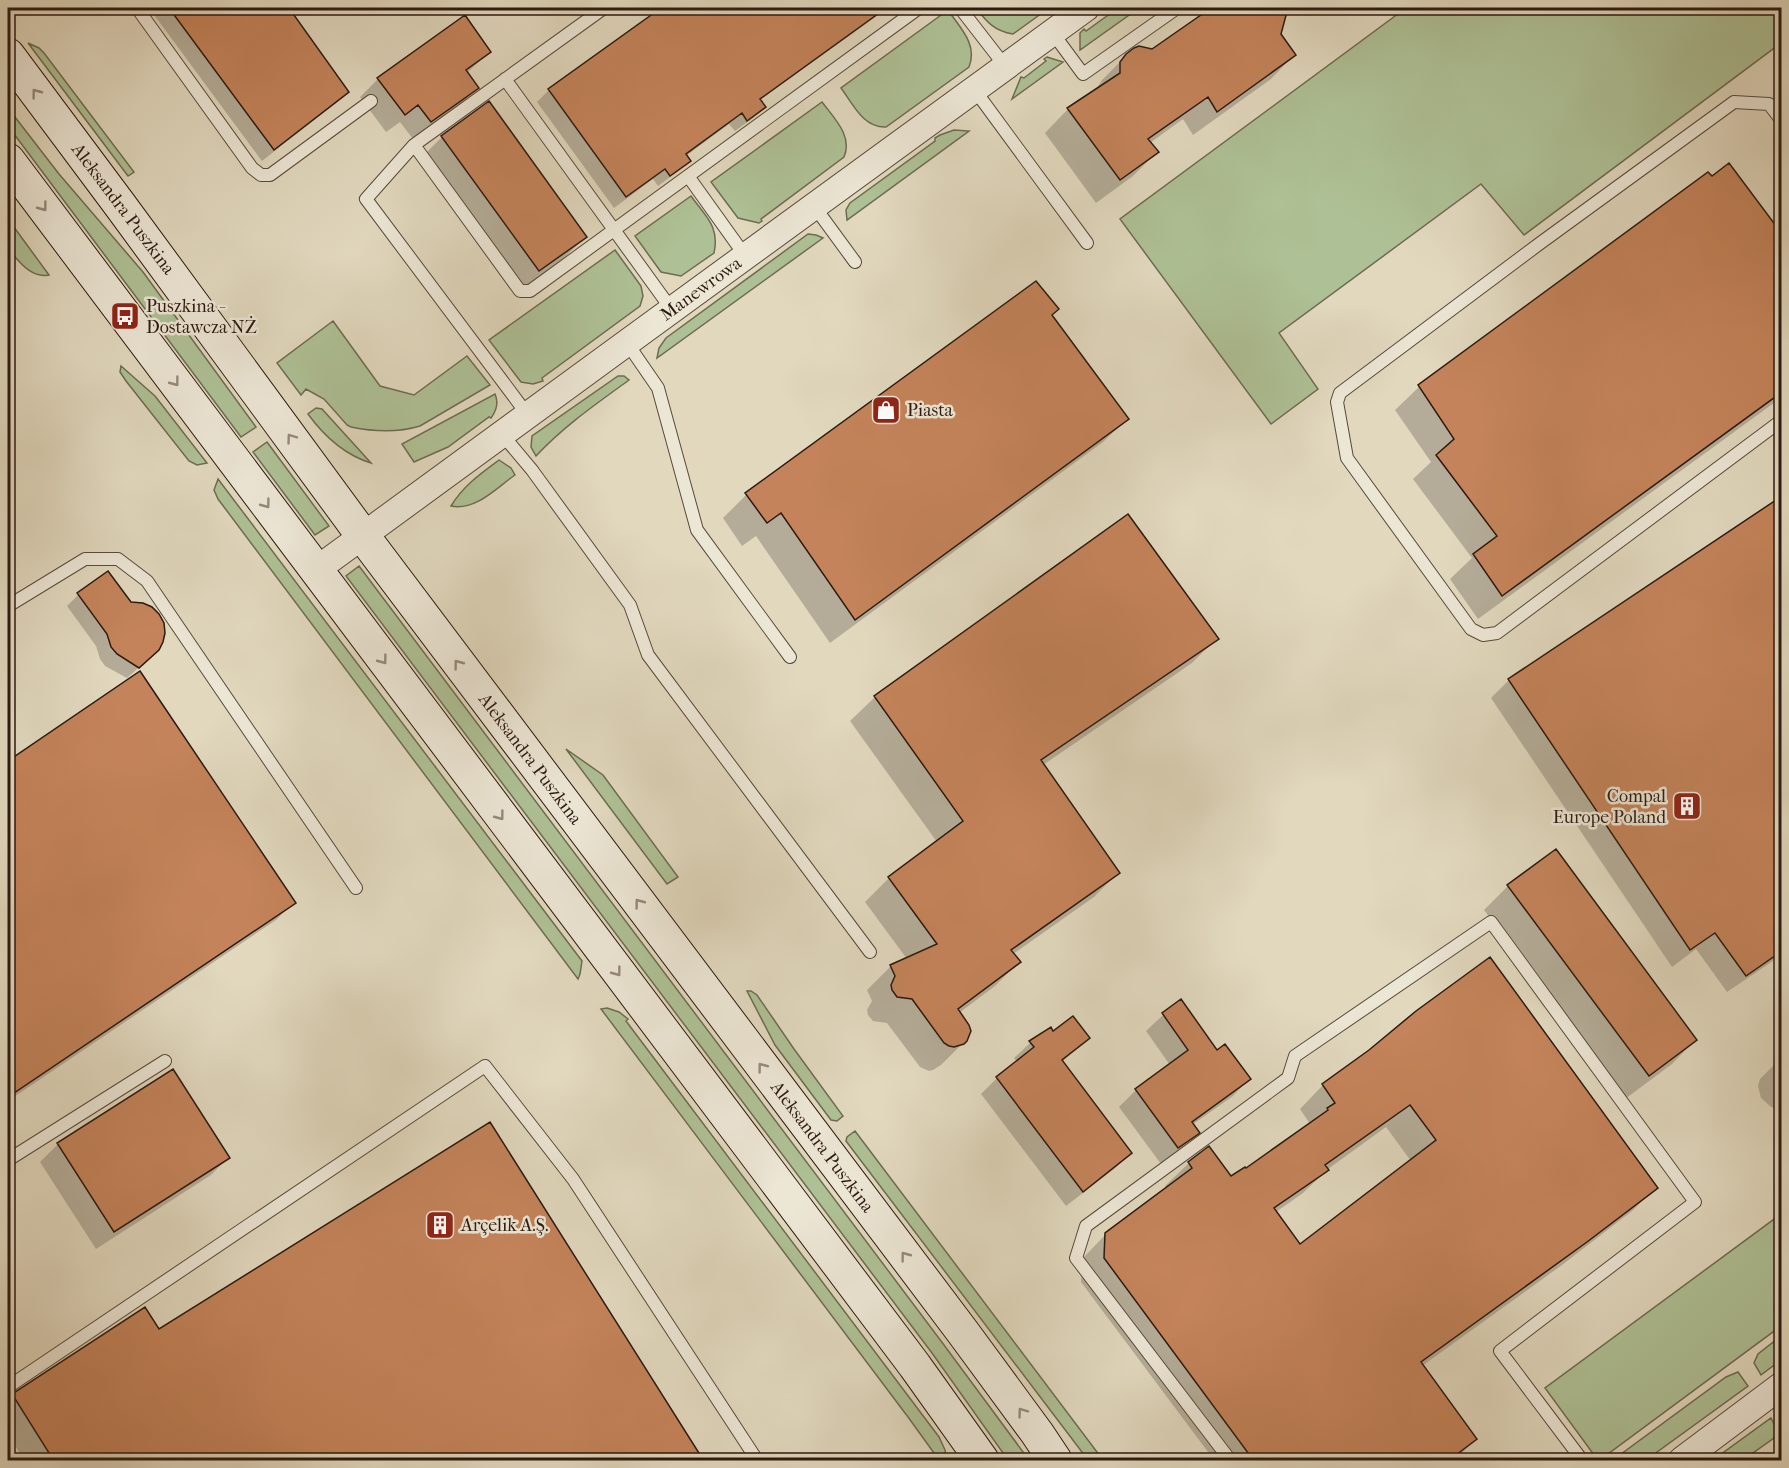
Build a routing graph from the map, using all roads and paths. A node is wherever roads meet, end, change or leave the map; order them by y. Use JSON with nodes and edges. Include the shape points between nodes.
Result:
{"nodes":[{"id":1,"x":137,"y":8,"type":"edge"},
{"id":2,"x":604,"y":8,"type":"edge"},
{"id":3,"x":919,"y":8,"type":"edge"},
{"id":4,"x":960,"y":8,"type":"edge"},
{"id":5,"x":1086,"y":8,"type":"edge"},
{"id":6,"x":1177,"y":8,"type":"edge"},
{"id":7,"x":1052,"y":32,"type":"junction"},
{"id":8,"x":8,"y":55,"type":"edge"},
{"id":9,"x":1005,"y":66,"type":"junction"},
{"id":10,"x":505,"y":79,"type":"junction"},
{"id":11,"x":974,"y":89,"type":"junction"},
{"id":12,"x":371,"y":100,"type":"dead end"},
{"id":13,"x":1782,"y":121,"type":"edge"},
{"id":14,"x":414,"y":145,"type":"junction"},
{"id":15,"x":8,"y":160,"type":"edge"},
{"id":16,"x":688,"y":176,"type":"junction"},
{"id":17,"x":814,"y":206,"type":"junction"},
{"id":18,"x":613,"y":230,"type":"junction"},
{"id":19,"x":1087,"y":243,"type":"dead end"},
{"id":20,"x":746,"y":257,"type":"junction"},
{"id":21,"x":855,"y":262,"type":"dead end"},
{"id":22,"x":672,"y":310,"type":"junction"},
{"id":23,"x":627,"y":343,"type":"junction"},
{"id":24,"x":527,"y":414,"type":"junction"},
{"id":25,"x":1782,"y":420,"type":"edge"},
{"id":26,"x":501,"y":433,"type":"junction"},
{"id":27,"x":363,"y":536,"type":"junction"},
{"id":28,"x":316,"y":570,"type":"junction"},
{"id":29,"x":8,"y":606,"type":"edge"},
{"id":30,"x":790,"y":657,"type":"dead end"},
{"id":31,"x":356,"y":888,"type":"dead end"},
{"id":32,"x":870,"y":952,"type":"dead end"},
{"id":33,"x":165,"y":1061,"type":"dead end"},
{"id":34,"x":8,"y":1160,"type":"edge"},
{"id":35,"x":1782,"y":1385,"type":"edge"},
{"id":36,"x":8,"y":1387,"type":"edge"},
{"id":37,"x":972,"y":1454,"type":"edge"},
{"id":38,"x":757,"y":1461,"type":"edge"},
{"id":39,"x":1055,"y":1461,"type":"edge"},
{"id":40,"x":1230,"y":1461,"type":"edge"},
{"id":41,"x":1582,"y":1461,"type":"edge"},
{"id":42,"x":1682,"y":1461,"type":"edge"}],
"edges":[{"from":1,"to":12,"type":"lane","via":[[252,168],[261,175],[270,175]]},
{"from":2,"to":10,"type":"lane"},
{"from":3,"to":16,"type":"lane"},
{"from":4,"to":9,"type":"lane"},
{"from":5,"to":7,"type":"street","name":"Manewrowa"},
{"from":6,"to":7,"type":"lane","via":[[1083,74]]},
{"from":7,"to":9,"type":"street","name":"Manewrowa"},
{"from":27,"to":8,"type":"main road","name":"Aleksandra Puszkina","one_way":true},
{"from":9,"to":11,"type":"street","name":"Manewrowa"},
{"from":10,"to":14,"type":"lane"},
{"from":10,"to":18,"type":"lane"},
{"from":11,"to":17,"type":"street","name":"Manewrowa"},
{"from":11,"to":19,"type":"lane"},
{"from":13,"to":25,"type":"lane","via":[[1769,104],[1734,102],[1340,393],[1337,402],[1347,458],[1472,629],[1483,635],[1497,633]]},
{"from":14,"to":18,"type":"lane","via":[[520,291],[530,291]]},
{"from":14,"to":24,"type":"lane","via":[[366,199]]},
{"from":15,"to":28,"type":"main road","one_way":true},
{"from":16,"to":18,"type":"lane"},
{"from":16,"to":20,"type":"lane"},
{"from":17,"to":20,"type":"street","name":"Manewrowa"},
{"from":17,"to":21,"type":"lane"},
{"from":18,"to":22,"type":"lane"},
{"from":20,"to":22,"type":"street","name":"Manewrowa"},
{"from":22,"to":23,"type":"street","name":"Manewrowa"},
{"from":23,"to":24,"type":"street","name":"Manewrowa"},
{"from":23,"to":30,"type":"lane","via":[[658,388],[698,530]]},
{"from":24,"to":26,"type":"street","name":"Manewrowa"},
{"from":26,"to":27,"type":"street","name":"Manewrowa"},
{"from":26,"to":32,"type":"lane","via":[[630,605],[648,655]]},
{"from":27,"to":28,"type":"street","name":"Manewrowa"},
{"from":39,"to":27,"type":"main road","name":"Aleksandra Puszkina","one_way":true,"via":[[962,1331]]},
{"from":28,"to":37,"type":"main road","one_way":true,"via":[[915,1365]]},
{"from":29,"to":31,"type":"lane","via":[[85,559],[118,559],[129,566],[147,581]]},
{"from":33,"to":34,"type":"lane"},
{"from":35,"to":42,"type":"street"},
{"from":36,"to":38,"type":"lane","via":[[485,1066],[573,1179]]},
{"from":40,"to":41,"type":"lane","via":[[1076,1258],[1086,1226],[1288,1078],[1295,1056],[1491,922],[1695,1202],[1500,1351]]}]}
